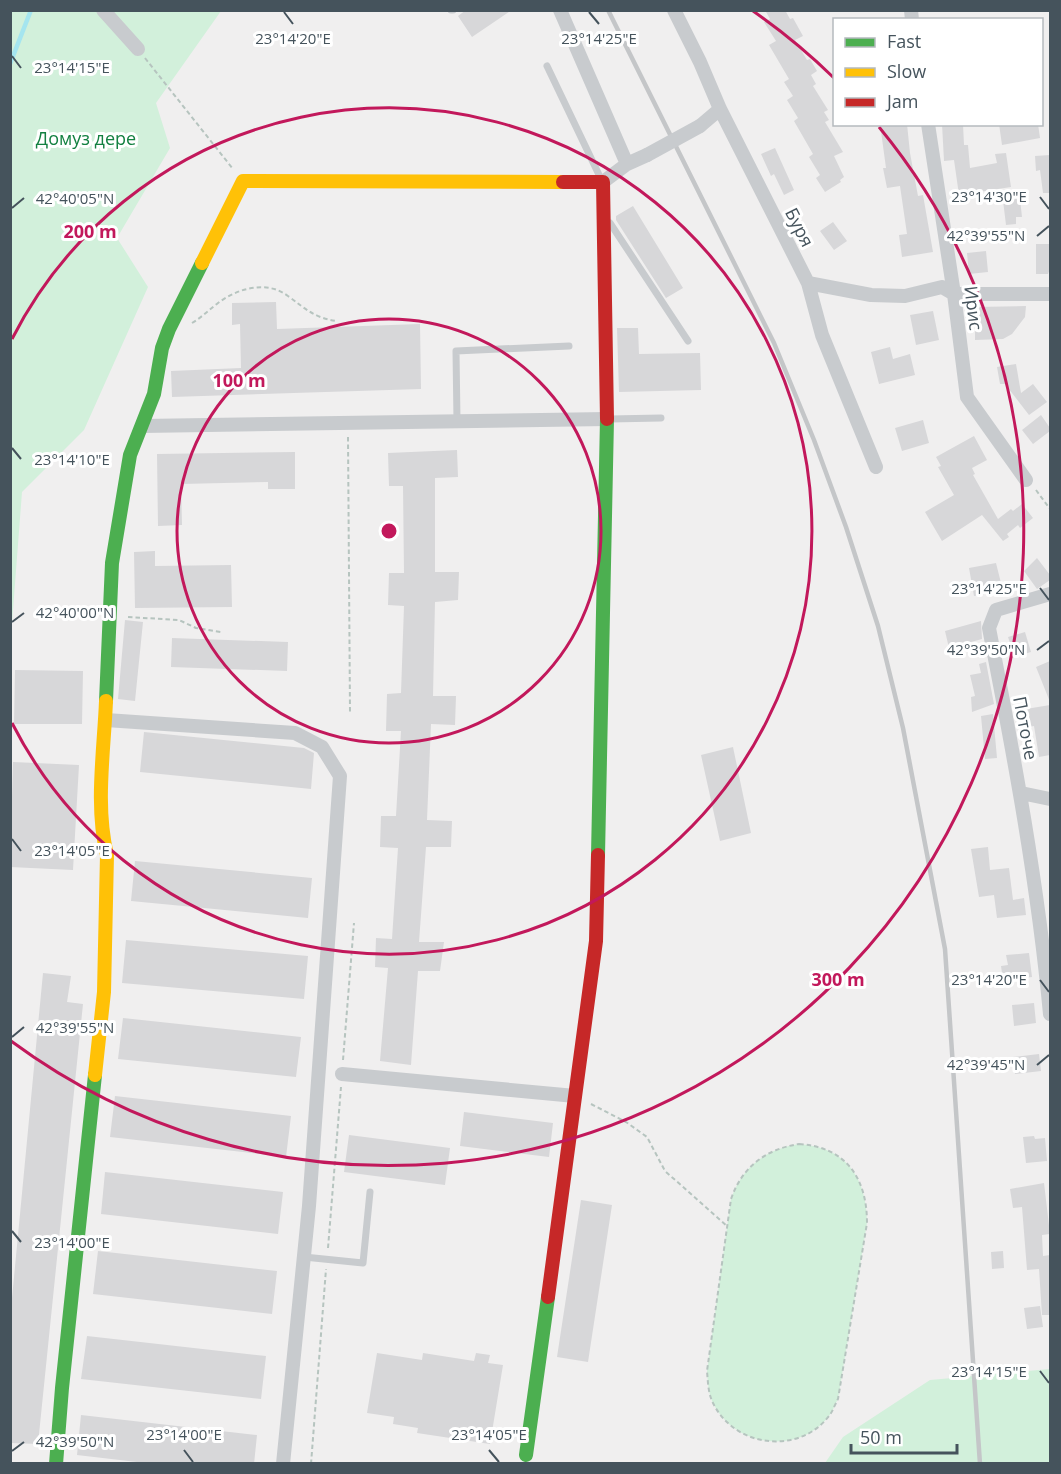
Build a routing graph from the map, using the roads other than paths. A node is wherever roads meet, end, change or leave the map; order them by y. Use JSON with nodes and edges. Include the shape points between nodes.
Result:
{"nodes":[{"id":1,"x":103,"y":10,"type":"edge"},
{"id":2,"x":560,"y":10,"type":"edge"},
{"id":3,"x":674,"y":10,"type":"edge"},
{"id":4,"x":138,"y":49,"type":"road end"},
{"id":5,"x":547,"y":66,"type":"dead end"},
{"id":6,"x":720,"y":109,"type":"junction"},
{"id":7,"x":928,"y":126,"type":"edge"},
{"id":8,"x":627,"y":164,"type":"junction"},
{"id":9,"x":603,"y":182,"type":"junction"},
{"id":10,"x":603,"y":213,"type":"junction"},
{"id":11,"x":808,"y":282,"type":"junction"},
{"id":12,"x":954,"y":294,"type":"junction"},
{"id":13,"x":1050,"y":294,"type":"edge"},
{"id":14,"x":688,"y":341,"type":"dead end"},
{"id":15,"x":569,"y":346,"type":"dead end"},
{"id":16,"x":661,"y":418,"type":"dead end"},
{"id":17,"x":607,"y":419,"type":"junction"},
{"id":18,"x":457,"y":421,"type":"junction"},
{"id":19,"x":142,"y":426,"type":"junction"},
{"id":20,"x":876,"y":467,"type":"dead end"},
{"id":21,"x":1026,"y":480,"type":"road end"},
{"id":22,"x":1050,"y":594,"type":"edge"},
{"id":23,"x":106,"y":720,"type":"junction"},
{"id":24,"x":1021,"y":793,"type":"junction"},
{"id":25,"x":1050,"y":800,"type":"edge"},
{"id":26,"x":1050,"y":1014,"type":"edge"},
{"id":27,"x":342,"y":1074,"type":"road end"},
{"id":28,"x":575,"y":1096,"type":"junction"},
{"id":29,"x":370,"y":1192,"type":"dead end"},
{"id":30,"x":303,"y":1257,"type":"junction"},
{"id":31,"x":526,"y":1455,"type":"dead end"},
{"id":32,"x":56,"y":1464,"type":"edge"},
{"id":33,"x":283,"y":1464,"type":"edge"}],
"edges":[{"from":1,"to":4,"type":"street"},
{"from":2,"to":8,"type":"street"},
{"from":3,"to":6,"type":"street","name":"Буря"},
{"from":5,"to":9,"type":"lane"},
{"from":6,"to":8,"type":"street","bridge":true,"via":[[700,126]]},
{"from":6,"to":11,"type":"street","name":"Буря"},
{"from":7,"to":12,"type":"street","name":"Ирис"},
{"from":8,"to":9,"type":"street"},
{"from":9,"to":10,"type":"street"},
{"from":9,"to":19,"type":"street","via":[[243,181],[169,329]]},
{"from":10,"to":14,"type":"lane"},
{"from":10,"to":17,"type":"street"},
{"from":11,"to":12,"type":"street","via":[[871,295],[905,296],[942,287]]},
{"from":11,"to":20,"type":"street","name":"Буря","via":[[822,335]]},
{"from":12,"to":13,"type":"street"},
{"from":12,"to":21,"type":"street","name":"Ирис","via":[[967,397]]},
{"from":15,"to":18,"type":"lane","via":[[456,351]]},
{"from":16,"to":17,"type":"lane"},
{"from":17,"to":18,"type":"street"},
{"from":17,"to":28,"type":"street","via":[[596,941]]},
{"from":18,"to":19,"type":"street"},
{"from":19,"to":23,"type":"street","via":[[130,455],[112,563]]},
{"from":22,"to":24,"type":"street","name":"Поточе","via":[[996,610],[989,627]]},
{"from":23,"to":30,"type":"street","via":[[295,733],[322,747],[340,776]]},
{"from":23,"to":32,"type":"street","via":[[102,793],[102,834],[107,855],[104,992]]},
{"from":24,"to":25,"type":"street"},
{"from":24,"to":26,"type":"street","name":"Поточе"},
{"from":27,"to":28,"type":"street"},
{"from":28,"to":31,"type":"street"},
{"from":29,"to":30,"type":"lane","via":[[363,1263]]},
{"from":30,"to":33,"type":"street"}]}
